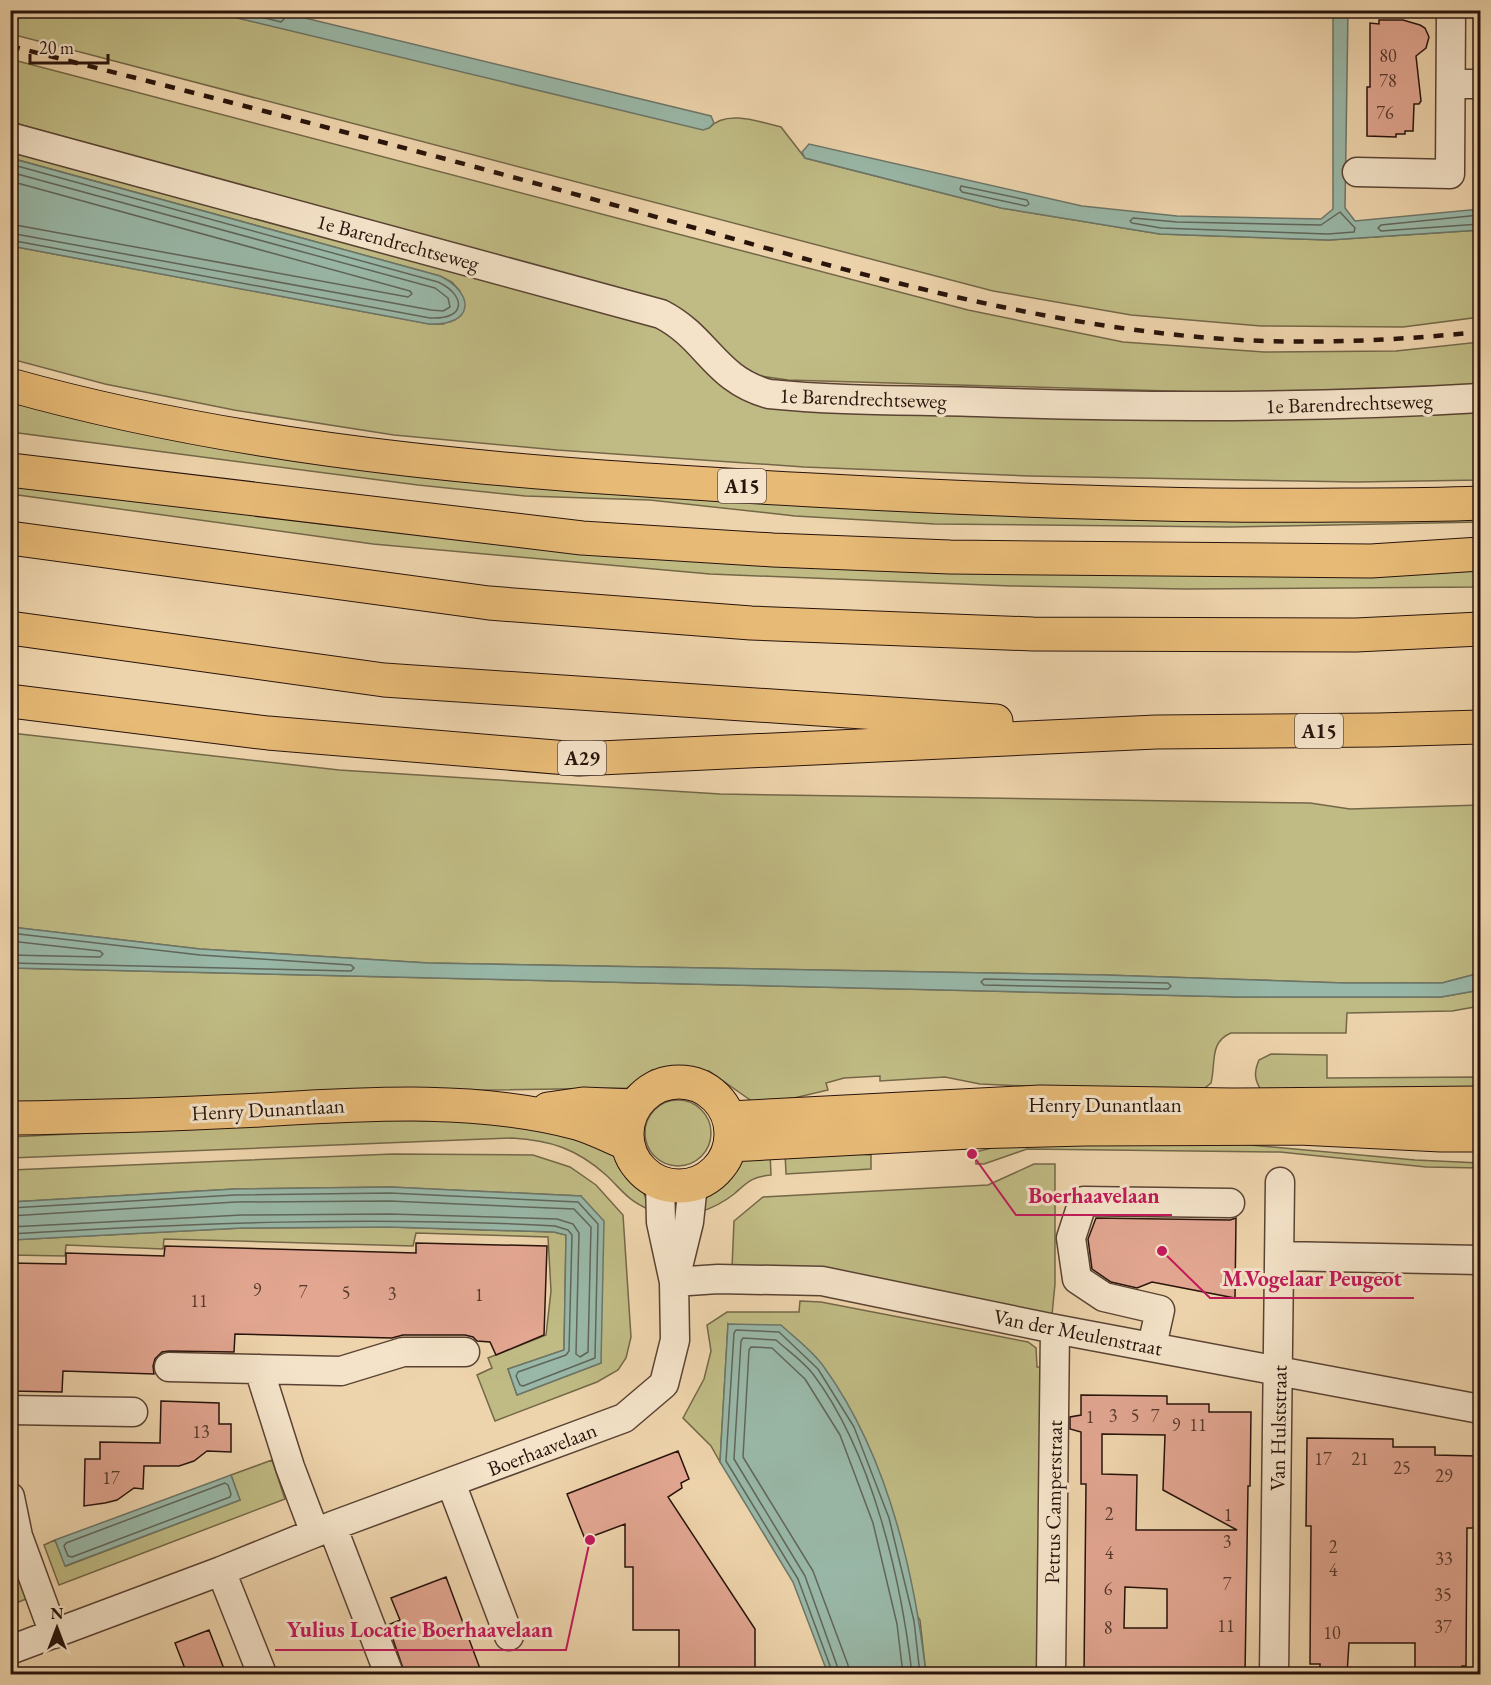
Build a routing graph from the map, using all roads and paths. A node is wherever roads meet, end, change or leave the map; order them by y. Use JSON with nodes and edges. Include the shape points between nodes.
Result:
{"nodes":[{"id":1,"x":1451,"y":10,"type":"edge"},
{"id":2,"x":1451,"y":84,"type":"junction"},
{"id":3,"x":1480,"y":84,"type":"edge"},
{"id":4,"x":10,"y":137,"type":"edge"},
{"id":5,"x":1358,"y":172,"type":"dead end"},
{"id":6,"x":10,"y":385,"type":"edge"},
{"id":7,"x":1480,"y":398,"type":"edge"},
{"id":8,"x":10,"y":470,"type":"edge"},
{"id":9,"x":1480,"y":503,"type":"edge"},
{"id":10,"x":10,"y":538,"type":"edge"},
{"id":11,"x":1480,"y":554,"type":"edge"},
{"id":12,"x":10,"y":628,"type":"edge"},
{"id":13,"x":1480,"y":629,"type":"edge"},
{"id":14,"x":10,"y":701,"type":"edge"},
{"id":15,"x":1480,"y":727,"type":"edge"},
{"id":16,"x":1156,"y":732,"type":"junction"},
{"id":17,"x":1480,"y":1103,"type":"edge"},
{"id":18,"x":634,"y":1106,"type":"junction"},
{"id":19,"x":525,"y":1112,"type":"junction"},
{"id":20,"x":10,"y":1119,"type":"edge"},
{"id":21,"x":730,"y":1132,"type":"junction"},
{"id":22,"x":1480,"y":1135,"type":"edge"},
{"id":23,"x":628,"y":1144,"type":"junction"},
{"id":24,"x":660,"y":1182,"type":"junction"},
{"id":25,"x":1280,"y":1182,"type":"dead end"},
{"id":26,"x":693,"y":1184,"type":"junction"},
{"id":27,"x":1230,"y":1203,"type":"dead end"},
{"id":28,"x":1280,"y":1256,"type":"junction"},
{"id":29,"x":1480,"y":1260,"type":"edge"},
{"id":30,"x":674,"y":1282,"type":"junction"},
{"id":31,"x":1055,"y":1329,"type":"junction"},
{"id":32,"x":1152,"y":1346,"type":"junction"},
{"id":33,"x":465,"y":1352,"type":"dead end"},
{"id":34,"x":169,"y":1367,"type":"dead end"},
{"id":35,"x":259,"y":1369,"type":"junction"},
{"id":36,"x":1279,"y":1372,"type":"junction"},
{"id":37,"x":1480,"y":1409,"type":"edge"},
{"id":38,"x":10,"y":1410,"type":"edge"},
{"id":39,"x":133,"y":1412,"type":"dead end"},
{"id":40,"x":451,"y":1484,"type":"junction"},
{"id":41,"x":10,"y":1497,"type":"edge"},
{"id":42,"x":324,"y":1530,"type":"junction"},
{"id":43,"x":221,"y":1571,"type":"junction"},
{"id":44,"x":54,"y":1634,"type":"junction"},
{"id":45,"x":509,"y":1636,"type":"dead end"},
{"id":46,"x":10,"y":1650,"type":"edge"},
{"id":47,"x":262,"y":1674,"type":"edge"},
{"id":48,"x":389,"y":1674,"type":"edge"},
{"id":49,"x":1051,"y":1674,"type":"edge"},
{"id":50,"x":1274,"y":1674,"type":"edge"}],
"edges":[{"from":1,"to":2,"type":"street"},
{"from":2,"to":3,"type":"street"},
{"from":2,"to":5,"type":"street","via":[[1450,174]]},
{"from":4,"to":7,"type":"street","name":"1e Barendrechtseweg","via":[[661,314],[686,329],[732,378],[770,394],[1184,406],[1383,404]]},
{"from":6,"to":9,"type":"main road","number":"A15","via":[[232,435],[377,456],[532,472],[1006,500],[1219,506]]},
{"from":8,"to":11,"type":"main road","via":[[582,538],[773,550],[950,557],[1359,561]]},
{"from":10,"to":13,"type":"main road","via":[[489,603],[752,623],[1045,634],[1356,635]]},
{"from":12,"to":16,"type":"main road","number":"A15","via":[[384,680]]},
{"from":14,"to":16,"type":"main road","number":"A29","via":[[268,733],[579,759]]},
{"from":15,"to":16,"type":"main road","number":"A15"},
{"from":17,"to":21,"type":"main road","name":"Henry Dunantlaan","via":[[1040,1102]]},
{"from":18,"to":19,"type":"main road","name":"Henry Dunantlaan","via":[[583,1104]]},
{"from":18,"to":21,"type":"main road","via":[[660,1084],[694,1084],[710,1091],[722,1103]]},
{"from":18,"to":23,"type":"main road","via":[[629,1118]]},
{"from":19,"to":20,"type":"main road","name":"Henry Dunantlaan","via":[[459,1106],[354,1105]]},
{"from":19,"to":23,"type":"main road","name":"Henry Dunantlaan","via":[[579,1124]]},
{"from":21,"to":22,"type":"main road","name":"Henry Dunantlaan","via":[[1299,1128]]},
{"from":21,"to":26,"type":"main road","via":[[725,1158],[717,1170]]},
{"from":23,"to":24,"type":"main road","via":[[633,1160]]},
{"from":24,"to":26,"type":"main road","via":[[676,1186]]},
{"from":24,"to":30,"type":"street","name":"Boerhaavelaan","via":[[661,1222]]},
{"from":25,"to":28,"type":"street","name":"Van Hulststraat"},
{"from":26,"to":30,"type":"street","name":"Boerhaavelaan","via":[[689,1222]]},
{"from":27,"to":32,"type":"street","via":[[1083,1201],[1071,1238],[1077,1279],[1104,1297],[1160,1310]]},
{"from":28,"to":29,"type":"street"},
{"from":28,"to":36,"type":"street","name":"Van Hulststraat"},
{"from":30,"to":31,"type":"street","name":"Van der Meulenstraat","via":[[822,1281]]},
{"from":30,"to":40,"type":"street","name":"Boerhaavelaan","via":[[675,1340],[664,1384],[624,1418]]},
{"from":31,"to":32,"type":"street","name":"Van der Meulenstraat"},
{"from":31,"to":49,"type":"street","name":"Petrus Camperstraat"},
{"from":32,"to":36,"type":"street","name":"Van der Meulenstraat"},
{"from":33,"to":35,"type":"street","via":[[403,1352],[341,1371]]},
{"from":34,"to":35,"type":"street"},
{"from":35,"to":42,"type":"street","via":[[290,1467]]},
{"from":36,"to":37,"type":"street","name":"Van der Meulenstraat"},
{"from":36,"to":50,"type":"street","name":"Van Hulststraat"},
{"from":38,"to":39,"type":"street"},
{"from":40,"to":42,"type":"street","name":"Boerhaavelaan"},
{"from":40,"to":45,"type":"street"},
{"from":41,"to":44,"type":"street","via":[[18,1536]]},
{"from":42,"to":43,"type":"street","name":"Boerhaavelaan"},
{"from":42,"to":48,"type":"street"},
{"from":43,"to":44,"type":"street","name":"Boerhaavelaan"},
{"from":43,"to":47,"type":"street"},
{"from":44,"to":46,"type":"street","name":"Boerhaavelaan"}]}
